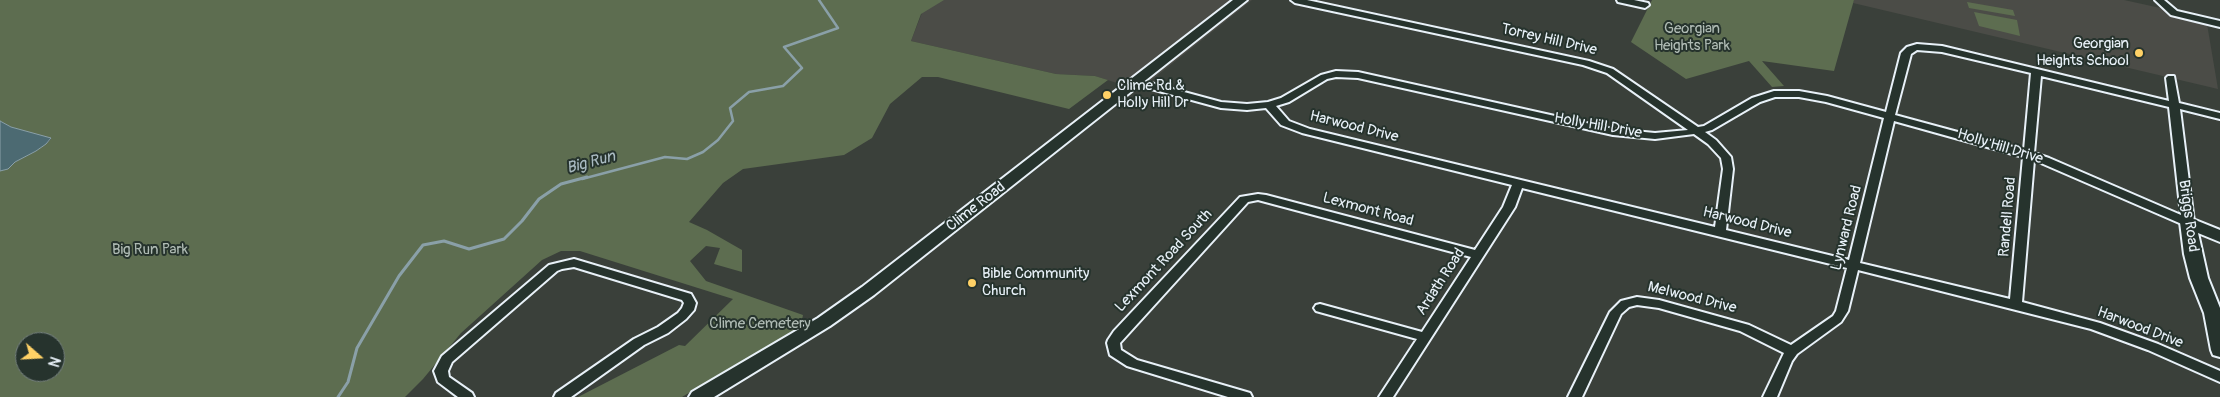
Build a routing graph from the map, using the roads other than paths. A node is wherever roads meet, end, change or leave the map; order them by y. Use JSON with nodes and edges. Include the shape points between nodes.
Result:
{"nodes":[{"id":1,"x":1241,"y":0,"type":"edge"},
{"id":2,"x":1295,"y":0,"type":"edge"},
{"id":3,"x":1621,"y":0,"type":"edge"},
{"id":4,"x":2159,"y":0,"type":"edge"},
{"id":5,"x":1645,"y":5,"type":"dead end"},
{"id":6,"x":2220,"y":24,"type":"edge"},
{"id":7,"x":2036,"y":72,"type":"junction"},
{"id":8,"x":2171,"y":78,"type":"dead end"},
{"id":9,"x":1136,"y":82,"type":"junction"},
{"id":10,"x":1268,"y":105,"type":"junction"},
{"id":11,"x":2174,"y":105,"type":"junction"},
{"id":12,"x":1890,"y":116,"type":"junction"},
{"id":13,"x":2220,"y":116,"type":"edge"},
{"id":14,"x":1695,"y":131,"type":"junction"},
{"id":15,"x":2029,"y":155,"type":"junction"},
{"id":16,"x":1519,"y":182,"type":"junction"},
{"id":17,"x":1250,"y":198,"type":"joint"},
{"id":18,"x":2188,"y":222,"type":"junction"},
{"id":19,"x":1720,"y":232,"type":"junction"},
{"id":20,"x":2220,"y":236,"type":"edge"},
{"id":21,"x":1478,"y":255,"type":"junction"},
{"id":22,"x":1853,"y":265,"type":"junction"},
{"id":23,"x":2016,"y":305,"type":"junction"},
{"id":24,"x":1320,"y":308,"type":"dead end"},
{"id":25,"x":1425,"y":337,"type":"junction"},
{"id":26,"x":2220,"y":350,"type":"edge"},
{"id":27,"x":1792,"y":351,"type":"junction"},
{"id":28,"x":2220,"y":377,"type":"edge"},
{"id":29,"x":468,"y":397,"type":"edge"},
{"id":30,"x":561,"y":397,"type":"edge"},
{"id":31,"x":698,"y":397,"type":"edge"},
{"id":32,"x":1245,"y":397,"type":"edge"},
{"id":33,"x":1386,"y":397,"type":"edge"},
{"id":34,"x":1575,"y":397,"type":"edge"},
{"id":35,"x":1770,"y":397,"type":"edge"}],
"edges":[{"from":1,"to":9,"type":"main road","name":"Clime Road"},
{"from":2,"to":14,"type":"street","name":"Torrey Hill Drive","via":[[1600,67],[1618,76]]},
{"from":3,"to":5,"type":"street"},
{"from":4,"to":6,"type":"street","via":[[2174,13]]},
{"from":7,"to":11,"type":"street"},
{"from":7,"to":12,"type":"street","name":"Lynward Road","via":[[1942,49],[1910,49],[1906,53]]},
{"from":7,"to":15,"type":"street","name":"Randell Road"},
{"from":8,"to":11,"type":"street","name":"Briggs Road"},
{"from":9,"to":10,"type":"street","name":"Holly Hill Drive","via":[[1221,104]]},
{"from":9,"to":31,"type":"main road","name":"Clime Road","via":[[847,306]]},
{"from":10,"to":14,"type":"street","name":"Holly Hill Drive","via":[[1285,100],[1324,77],[1346,74],[1614,132],[1655,136]]},
{"from":10,"to":16,"type":"street","name":"Harwood Drive","via":[[1285,123],[1306,131]]},
{"from":11,"to":13,"type":"street"},
{"from":11,"to":18,"type":"street","name":"Briggs Road"},
{"from":12,"to":14,"type":"street","name":"Holly Hill Drive","via":[[1799,94],[1774,94],[1756,100],[1716,124]]},
{"from":12,"to":15,"type":"street","name":"Holly Hill Drive"},
{"from":12,"to":22,"type":"street","name":"Lynward Road"},
{"from":14,"to":19,"type":"street","name":"Torrey Hill Drive","via":[[1726,157],[1728,169]]},
{"from":15,"to":18,"type":"street","name":"Holly Hill Drive"},
{"from":15,"to":23,"type":"street","name":"Randell Road"},
{"from":16,"to":19,"type":"street","name":"Harwood Drive"},
{"from":16,"to":21,"type":"street","name":"Ardath Road","via":[[1509,207]]},
{"from":17,"to":21,"type":"street","name":"Lexmont Road","via":[[1266,198]]},
{"from":17,"to":32,"type":"street","name":"Lexmont Road South","via":[[1240,202],[1113,343],[1116,352],[1132,363]]},
{"from":18,"to":20,"type":"main road","name":"Holly Hill Drive"},
{"from":18,"to":26,"type":"main road","name":"Briggs Road","via":[[2199,278],[2214,313]]},
{"from":19,"to":22,"type":"street","name":"Harwood Drive"},
{"from":21,"to":25,"type":"street","name":"Ardath Road"},
{"from":22,"to":23,"type":"street","name":"Harwood Drive"},
{"from":22,"to":27,"type":"street","name":"Lynward Road","via":[[1842,311],[1837,319]]},
{"from":23,"to":28,"type":"street","name":"Harwood Drive","via":[[2095,326]]},
{"from":24,"to":25,"type":"street"},
{"from":25,"to":33,"type":"street","name":"Ardath Road"},
{"from":27,"to":34,"type":"street","name":"Melwood Drive","via":[[1729,323],[1637,301],[1625,304],[1616,312]]},
{"from":27,"to":35,"type":"street","name":"Lynward Road"},
{"from":29,"to":30,"type":"street","via":[[443,379],[441,371],[447,359],[552,268],[574,263],[687,297],[690,303],[682,316]]}]}
